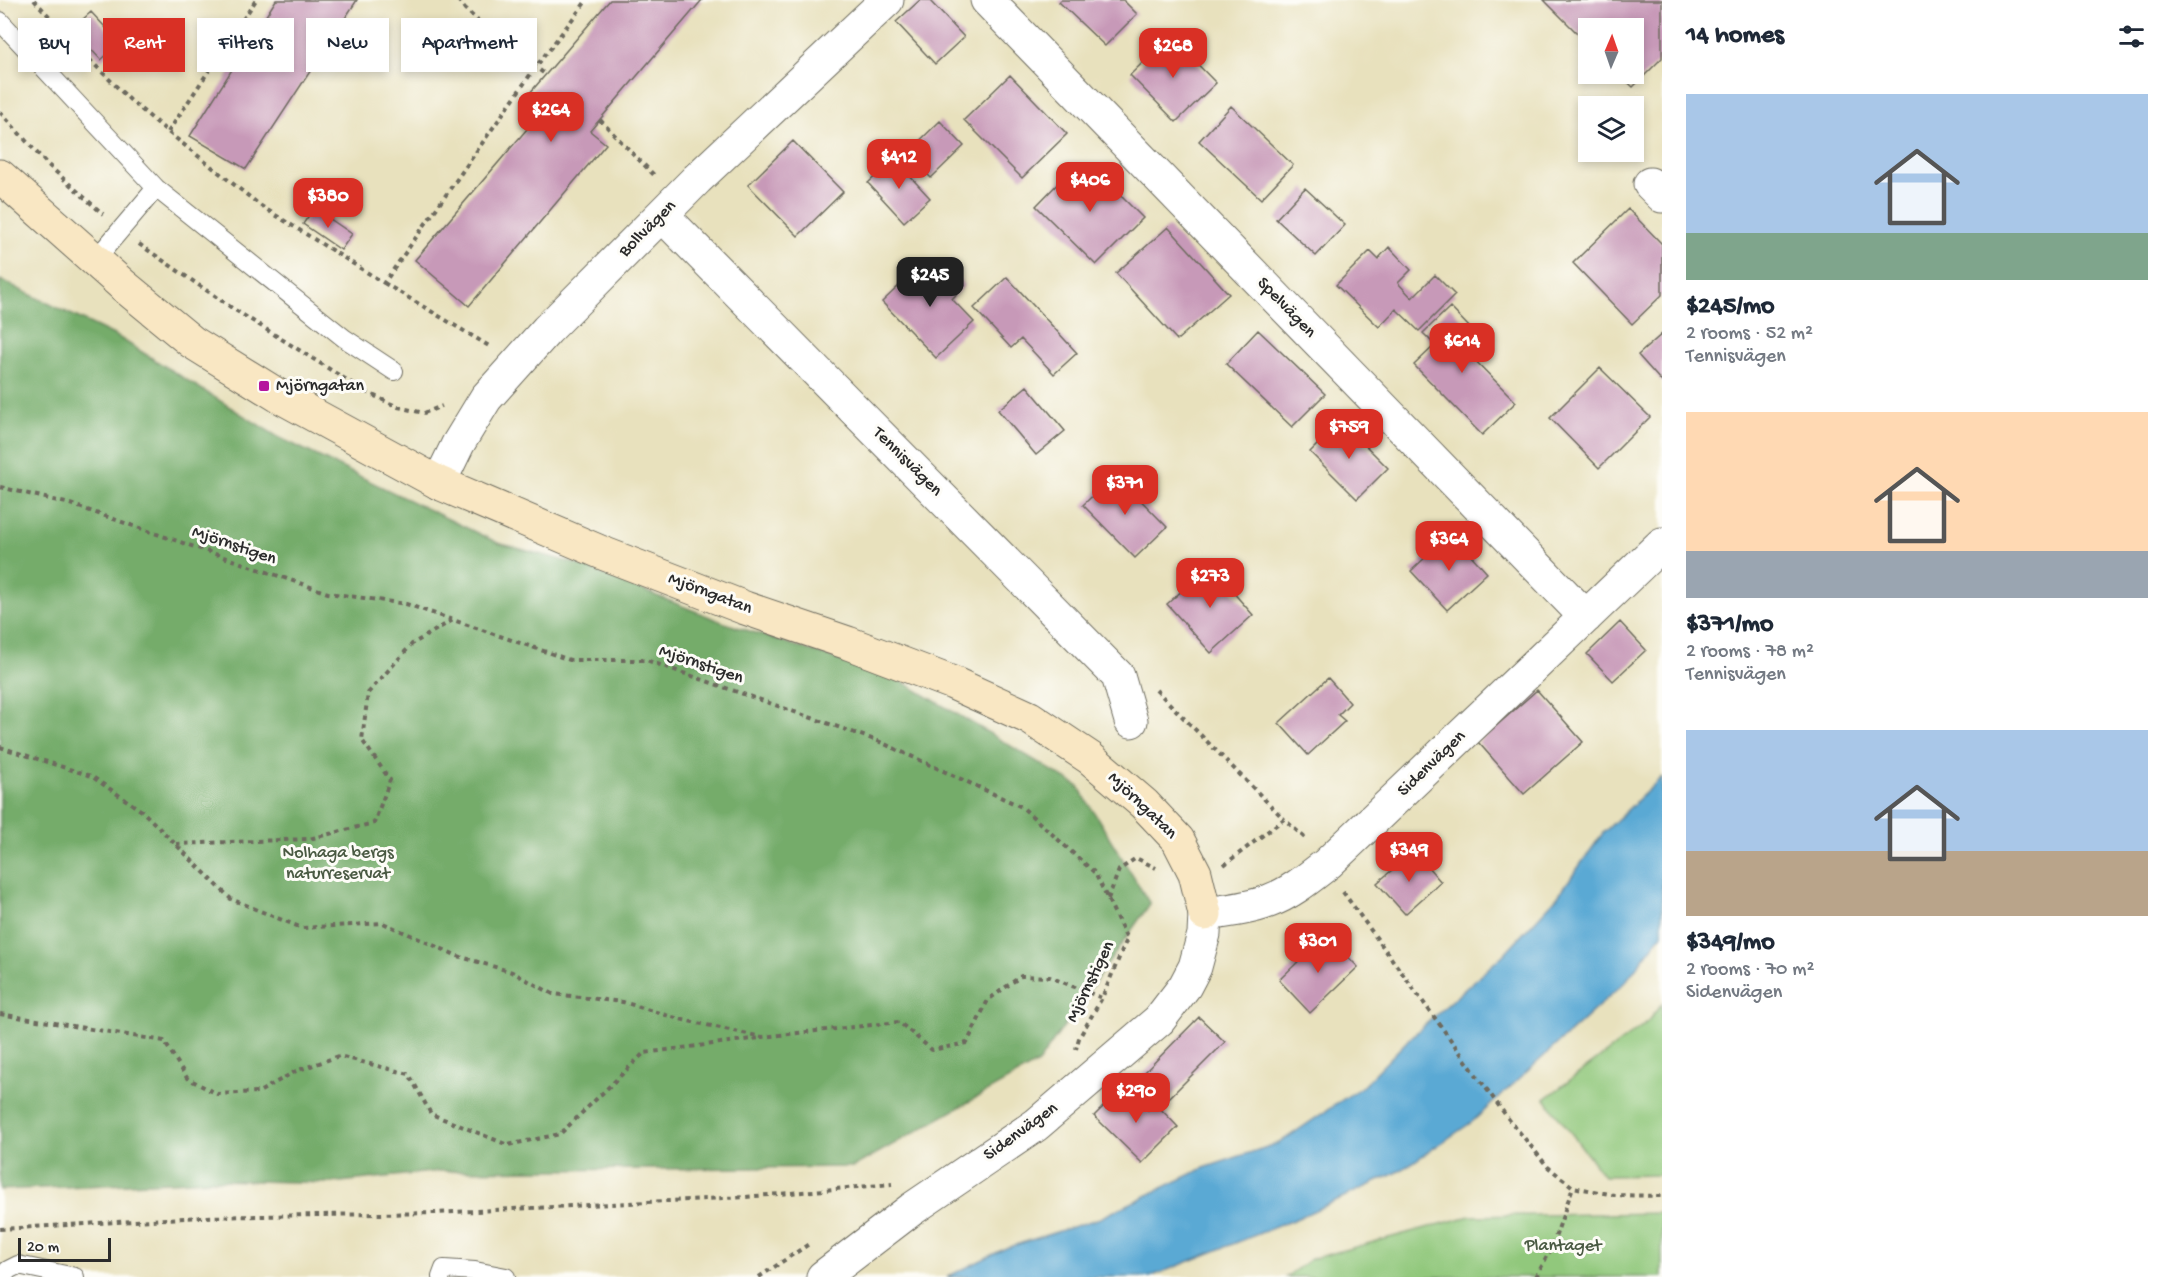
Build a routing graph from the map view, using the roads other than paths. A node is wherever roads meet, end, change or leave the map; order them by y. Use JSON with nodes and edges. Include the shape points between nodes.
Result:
{"nodes":[{"id":1,"x":887,"y":0,"type":"edge"},
{"id":2,"x":987,"y":0,"type":"edge"},
{"id":3,"x":0,"y":21,"type":"edge"},
{"id":4,"x":0,"y":176,"type":"edge"},
{"id":5,"x":156,"y":188,"type":"junction"},
{"id":6,"x":662,"y":215,"type":"junction"},
{"id":7,"x":95,"y":260,"type":"junction"},
{"id":8,"x":394,"y":371,"type":"dead end"},
{"id":9,"x":439,"y":483,"type":"junction"},
{"id":10,"x":1662,"y":544,"type":"edge"},
{"id":11,"x":1586,"y":616,"type":"junction"},
{"id":12,"x":1131,"y":721,"type":"dead end"},
{"id":13,"x":1205,"y":914,"type":"junction"},
{"id":14,"x":3,"y":1277,"type":"edge"},
{"id":15,"x":75,"y":1277,"type":"edge"},
{"id":16,"x":441,"y":1277,"type":"edge"},
{"id":17,"x":506,"y":1277,"type":"edge"},
{"id":18,"x":823,"y":1277,"type":"edge"}],
"edges":[{"from":1,"to":6,"type":"street","name":"Bollvägen"},
{"from":2,"to":11,"type":"street","name":"Spelvägen"},
{"from":3,"to":5,"type":"lane"},
{"from":4,"to":7,"type":"street","name":"Mjörngatan"},
{"from":5,"to":7,"type":"lane"},
{"from":5,"to":8,"type":"lane","via":[[344,338]]},
{"from":6,"to":9,"type":"street","name":"Bollvägen","via":[[547,330],[486,398]]},
{"from":6,"to":12,"type":"street","name":"Tennisvägen","via":[[1118,676]]},
{"from":7,"to":9,"type":"street","name":"Mjörngatan","via":[[192,342],[279,396]]},
{"from":9,"to":13,"type":"street","name":"Mjörngatan","via":[[605,554],[953,682],[1030,718],[1090,758],[1144,804],[1178,840],[1195,873]]},
{"from":10,"to":11,"type":"street","name":"Sidenvägen"},
{"from":11,"to":13,"type":"street","name":"Sidenvägen","via":[[1328,863],[1270,901]]},
{"from":13,"to":18,"type":"street","name":"Sidenvägen","via":[[1195,967],[1158,1020],[1036,1125],[912,1209]]},
{"from":14,"to":15,"type":"lane","via":[[18,1265]]},
{"from":16,"to":17,"type":"lane","via":[[444,1269]]}]}
